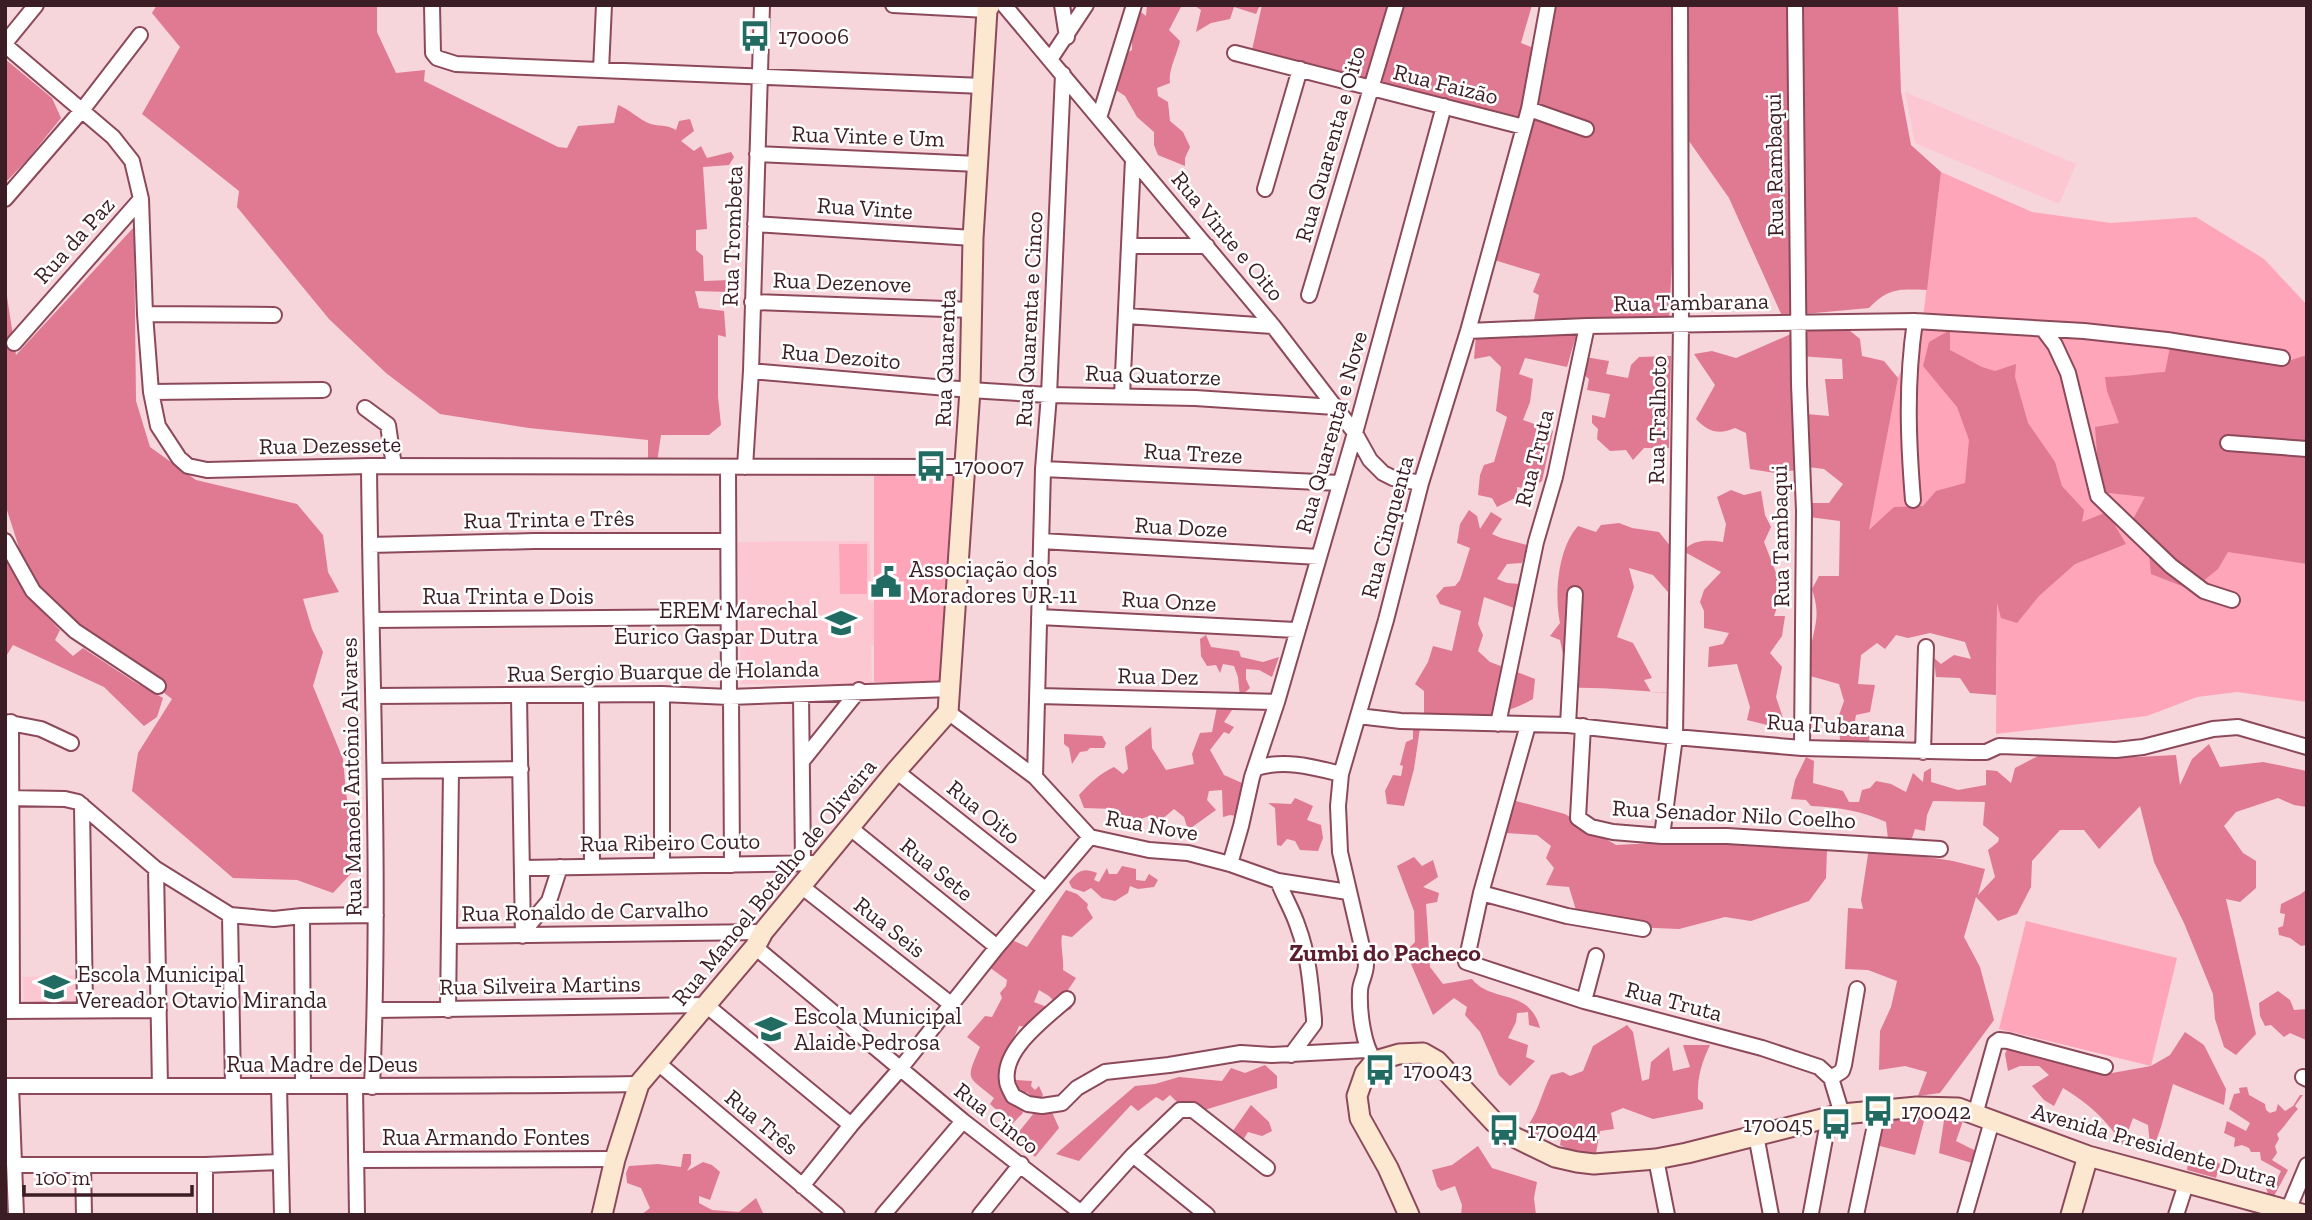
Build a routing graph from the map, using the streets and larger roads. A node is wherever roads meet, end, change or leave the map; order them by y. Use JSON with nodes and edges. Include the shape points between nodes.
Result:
{"nodes":[{"id":1,"x":36,"y":5,"type":"edge"},
{"id":2,"x":432,"y":5,"type":"edge"},
{"id":3,"x":604,"y":5,"type":"edge"},
{"id":4,"x":762,"y":5,"type":"edge"},
{"id":5,"x":893,"y":5,"type":"edge"},
{"id":6,"x":1062,"y":5,"type":"edge"},
{"id":7,"x":1086,"y":5,"type":"edge"},
{"id":8,"x":1134,"y":5,"type":"edge"},
{"id":9,"x":1396,"y":5,"type":"edge"},
{"id":10,"x":1548,"y":5,"type":"edge"},
{"id":11,"x":1680,"y":5,"type":"edge"},
{"id":12,"x":1795,"y":5,"type":"edge"},
{"id":13,"x":993,"y":7,"type":"edge"},
{"id":14,"x":140,"y":35,"type":"dead end"},
{"id":15,"x":1066,"y":37,"type":"junction"},
{"id":16,"x":5,"y":44,"type":"edge"},
{"id":17,"x":1235,"y":52,"type":"dead end"},
{"id":18,"x":1051,"y":58,"type":"junction"},
{"id":19,"x":1300,"y":69,"type":"junction"},
{"id":20,"x":601,"y":70,"type":"junction"},
{"id":21,"x":1063,"y":74,"type":"junction"},
{"id":22,"x":760,"y":76,"type":"junction"},
{"id":23,"x":983,"y":86,"type":"junction"},
{"id":24,"x":1370,"y":88,"type":"junction"},
{"id":25,"x":1444,"y":106,"type":"junction"},
{"id":26,"x":83,"y":108,"type":"junction"},
{"id":27,"x":1529,"y":108,"type":"junction"},
{"id":28,"x":1099,"y":118,"type":"junction"},
{"id":29,"x":1524,"y":127,"type":"junction"},
{"id":30,"x":1586,"y":129,"type":"dead end"},
{"id":31,"x":757,"y":154,"type":"junction"},
{"id":32,"x":1133,"y":159,"type":"junction"},
{"id":33,"x":978,"y":164,"type":"junction"},
{"id":34,"x":1265,"y":189,"type":"dead end"},
{"id":35,"x":5,"y":199,"type":"edge"},
{"id":36,"x":141,"y":200,"type":"junction"},
{"id":37,"x":755,"y":224,"type":"junction"},
{"id":38,"x":973,"y":238,"type":"junction"},
{"id":39,"x":1130,"y":246,"type":"junction"},
{"id":40,"x":1207,"y":246,"type":"junction"},
{"id":41,"x":1309,"y":296,"type":"dead end"},
{"id":42,"x":752,"y":302,"type":"junction"},
{"id":43,"x":972,"y":310,"type":"junction"},
{"id":44,"x":145,"y":314,"type":"junction"},
{"id":45,"x":274,"y":315,"type":"dead end"},
{"id":46,"x":1127,"y":316,"type":"junction"},
{"id":47,"x":1914,"y":321,"type":"junction"},
{"id":48,"x":1800,"y":324,"type":"junction"},
{"id":49,"x":1273,"y":326,"type":"junction"},
{"id":50,"x":1587,"y":326,"type":"junction"},
{"id":51,"x":1681,"y":326,"type":"junction"},
{"id":52,"x":2043,"y":330,"type":"junction"},
{"id":53,"x":1468,"y":331,"type":"junction"},
{"id":54,"x":14,"y":343,"type":"dead end"},
{"id":55,"x":2282,"y":358,"type":"dead end"},
{"id":56,"x":751,"y":371,"type":"junction"},
{"id":57,"x":323,"y":390,"type":"dead end"},
{"id":58,"x":970,"y":390,"type":"junction"},
{"id":59,"x":151,"y":392,"type":"junction"},
{"id":60,"x":1049,"y":395,"type":"junction"},
{"id":61,"x":1122,"y":396,"type":"junction"},
{"id":62,"x":1335,"y":407,"type":"junction"},
{"id":63,"x":365,"y":408,"type":"dead end"},
{"id":64,"x":1355,"y":432,"type":"junction"},
{"id":65,"x":2228,"y":443,"type":"dead end"},
{"id":66,"x":2307,"y":449,"type":"edge"},
{"id":67,"x":369,"y":466,"type":"junction"},
{"id":68,"x":394,"y":466,"type":"junction"},
{"id":69,"x":746,"y":467,"type":"junction"},
{"id":70,"x":964,"y":467,"type":"junction"},
{"id":71,"x":728,"y":468,"type":"junction"},
{"id":72,"x":1043,"y":469,"type":"junction"},
{"id":73,"x":1340,"y":483,"type":"junction"},
{"id":74,"x":1421,"y":483,"type":"junction"},
{"id":75,"x":1913,"y":500,"type":"dead end"},
{"id":76,"x":5,"y":541,"type":"edge"},
{"id":77,"x":729,"y":541,"type":"junction"},
{"id":78,"x":1041,"y":541,"type":"junction"},
{"id":79,"x":370,"y":545,"type":"junction"},
{"id":80,"x":1319,"y":557,"type":"junction"},
{"id":81,"x":1575,"y":594,"type":"dead end"},
{"id":82,"x":2232,"y":600,"type":"dead end"},
{"id":83,"x":729,"y":617,"type":"junction"},
{"id":84,"x":1039,"y":617,"type":"junction"},
{"id":85,"x":372,"y":620,"type":"junction"},
{"id":86,"x":1296,"y":630,"type":"junction"},
{"id":87,"x":1926,"y":647,"type":"dead end"},
{"id":88,"x":158,"y":686,"type":"dead end"},
{"id":89,"x":951,"y":689,"type":"junction"},
{"id":90,"x":859,"y":690,"type":"junction"},
{"id":91,"x":662,"y":694,"type":"junction"},
{"id":92,"x":374,"y":695,"type":"junction"},
{"id":93,"x":801,"y":695,"type":"junction"},
{"id":94,"x":519,"y":696,"type":"junction"},
{"id":95,"x":591,"y":696,"type":"junction"},
{"id":96,"x":730,"y":696,"type":"junction"},
{"id":97,"x":1038,"y":696,"type":"junction"},
{"id":98,"x":1277,"y":702,"type":"junction"},
{"id":99,"x":948,"y":712,"type":"junction"},
{"id":100,"x":1358,"y":716,"type":"junction"},
{"id":101,"x":8,"y":722,"type":"edge"},
{"id":102,"x":1499,"y":724,"type":"junction"},
{"id":103,"x":1528,"y":725,"type":"junction"},
{"id":104,"x":1575,"y":725,"type":"junction"},
{"id":105,"x":1675,"y":737,"type":"junction"},
{"id":106,"x":71,"y":743,"type":"dead end"},
{"id":107,"x":2307,"y":747,"type":"edge"},
{"id":108,"x":1802,"y":748,"type":"junction"},
{"id":109,"x":1923,"y":752,"type":"junction"},
{"id":110,"x":803,"y":761,"type":"junction"},
{"id":111,"x":1256,"y":768,"type":"junction"},
{"id":112,"x":521,"y":769,"type":"junction"},
{"id":113,"x":376,"y":771,"type":"junction"},
{"id":114,"x":451,"y":771,"type":"junction"},
{"id":115,"x":896,"y":771,"type":"junction"},
{"id":116,"x":1341,"y":774,"type":"junction"},
{"id":117,"x":1035,"y":777,"type":"junction"},
{"id":118,"x":9,"y":798,"type":"edge"},
{"id":119,"x":82,"y":805,"type":"junction"},
{"id":120,"x":849,"y":827,"type":"junction"},
{"id":121,"x":1662,"y":836,"type":"junction"},
{"id":122,"x":1090,"y":837,"type":"junction"},
{"id":123,"x":1940,"y":849,"type":"dead end"},
{"id":124,"x":811,"y":863,"type":"junction"},
{"id":125,"x":1230,"y":864,"type":"junction"},
{"id":126,"x":662,"y":865,"type":"junction"},
{"id":127,"x":732,"y":865,"type":"junction"},
{"id":128,"x":592,"y":866,"type":"junction"},
{"id":129,"x":522,"y":867,"type":"junction"},
{"id":130,"x":560,"y":867,"type":"junction"},
{"id":131,"x":156,"y":869,"type":"junction"},
{"id":132,"x":1278,"y":881,"type":"junction"},
{"id":133,"x":801,"y":886,"type":"junction"},
{"id":134,"x":1045,"y":889,"type":"junction"},
{"id":135,"x":1348,"y":892,"type":"junction"},
{"id":136,"x":1481,"y":893,"type":"junction"},
{"id":137,"x":230,"y":915,"type":"junction"},
{"id":138,"x":376,"y":915,"type":"junction"},
{"id":139,"x":302,"y":916,"type":"junction"},
{"id":140,"x":1643,"y":929,"type":"dead end"},
{"id":141,"x":523,"y":934,"type":"junction"},
{"id":142,"x":450,"y":936,"type":"junction"},
{"id":143,"x":759,"y":939,"type":"junction"},
{"id":144,"x":997,"y":947,"type":"junction"},
{"id":145,"x":1595,"y":956,"type":"dead end"},
{"id":146,"x":1857,"y":989,"type":"dead end"},
{"id":147,"x":1067,"y":999,"type":"dead end"},
{"id":148,"x":1584,"y":1002,"type":"junction"},
{"id":149,"x":952,"y":1005,"type":"junction"},
{"id":150,"x":706,"y":1006,"type":"junction"},
{"id":151,"x":85,"y":1009,"type":"junction"},
{"id":152,"x":159,"y":1010,"type":"junction"},
{"id":153,"x":375,"y":1010,"type":"junction"},
{"id":154,"x":448,"y":1010,"type":"junction"},
{"id":155,"x":9,"y":1011,"type":"edge"},
{"id":156,"x":1291,"y":1055,"type":"junction"},
{"id":157,"x":1371,"y":1055,"type":"junction"},
{"id":158,"x":658,"y":1063,"type":"junction"},
{"id":159,"x":2105,"y":1067,"type":"dead end"},
{"id":160,"x":900,"y":1069,"type":"junction"},
{"id":161,"x":1831,"y":1078,"type":"junction"},
{"id":162,"x":639,"y":1084,"type":"junction"},
{"id":163,"x":303,"y":1085,"type":"junction"},
{"id":164,"x":8,"y":1086,"type":"edge"},
{"id":165,"x":160,"y":1086,"type":"junction"},
{"id":166,"x":233,"y":1086,"type":"junction"},
{"id":167,"x":279,"y":1086,"type":"junction"},
{"id":168,"x":355,"y":1087,"type":"junction"},
{"id":169,"x":372,"y":1087,"type":"junction"},
{"id":170,"x":1878,"y":1111,"type":"junction"},
{"id":171,"x":1836,"y":1115,"type":"junction"},
{"id":172,"x":1984,"y":1118,"type":"junction"},
{"id":173,"x":963,"y":1121,"type":"junction"},
{"id":174,"x":851,"y":1125,"type":"junction"},
{"id":175,"x":1756,"y":1135,"type":"junction"},
{"id":176,"x":1133,"y":1155,"type":"junction"},
{"id":177,"x":2088,"y":1156,"type":"junction"},
{"id":178,"x":615,"y":1159,"type":"junction"},
{"id":179,"x":1656,"y":1159,"type":"junction"},
{"id":180,"x":356,"y":1160,"type":"junction"},
{"id":181,"x":281,"y":1162,"type":"junction"},
{"id":182,"x":1021,"y":1164,"type":"junction"},
{"id":183,"x":14,"y":1165,"type":"junction"},
{"id":184,"x":83,"y":1165,"type":"junction"},
{"id":185,"x":205,"y":1165,"type":"junction"},
{"id":186,"x":2307,"y":1165,"type":"edge"},
{"id":187,"x":1266,"y":1168,"type":"dead end"},
{"id":188,"x":2186,"y":1184,"type":"junction"},
{"id":189,"x":802,"y":1186,"type":"junction"},
{"id":190,"x":1811,"y":1213,"type":"dead end"},
{"id":191,"x":2293,"y":1213,"type":"edge"},
{"id":192,"x":1082,"y":1214,"type":"edge"},
{"id":193,"x":16,"y":1215,"type":"edge"},
{"id":194,"x":84,"y":1215,"type":"edge"},
{"id":195,"x":205,"y":1215,"type":"edge"},
{"id":196,"x":282,"y":1215,"type":"edge"},
{"id":197,"x":357,"y":1215,"type":"edge"},
{"id":198,"x":602,"y":1215,"type":"edge"},
{"id":199,"x":837,"y":1215,"type":"edge"},
{"id":200,"x":883,"y":1215,"type":"edge"},
{"id":201,"x":980,"y":1215,"type":"edge"},
{"id":202,"x":1207,"y":1215,"type":"edge"},
{"id":203,"x":1409,"y":1215,"type":"edge"},
{"id":204,"x":1667,"y":1215,"type":"edge"},
{"id":205,"x":1771,"y":1215,"type":"edge"},
{"id":206,"x":1856,"y":1215,"type":"edge"},
{"id":207,"x":1965,"y":1215,"type":"edge"},
{"id":208,"x":2071,"y":1215,"type":"edge"},
{"id":209,"x":2176,"y":1215,"type":"edge"}],
"edges":[{"from":1,"to":16,"type":"street"},
{"from":2,"to":20,"type":"street","via":[[433,53],[437,58]]},
{"from":3,"to":20,"type":"street"},
{"from":4,"to":22,"type":"street","name":"Rua Trombeta"},
{"from":5,"to":13,"type":"street"},
{"from":6,"to":15,"type":"street"},
{"from":7,"to":15,"type":"street"},
{"from":8,"to":28,"type":"street"},
{"from":9,"to":24,"type":"street","name":"Rua Quarenta e Oito"},
{"from":10,"to":27,"type":"street","name":"Rua Cinquenta"},
{"from":11,"to":51,"type":"street","name":"Rua Tralhoto"},
{"from":12,"to":48,"type":"street","name":"Rua Rambaqui"},
{"from":13,"to":18,"type":"street","name":"Rua Vinte e Oito"},
{"from":13,"to":23,"type":"street","name":"Rua Quarenta"},
{"from":14,"to":26,"type":"street"},
{"from":15,"to":18,"type":"street"},
{"from":16,"to":26,"type":"street","name":"Rua Dezessete"},
{"from":17,"to":19,"type":"street","name":"Rua Faizão"},
{"from":18,"to":21,"type":"street","name":"Rua Vinte e Oito"},
{"from":19,"to":24,"type":"street","name":"Rua Faizão"},
{"from":19,"to":34,"type":"street"},
{"from":20,"to":22,"type":"street"},
{"from":21,"to":28,"type":"street","name":"Rua Vinte e Oito"},
{"from":21,"to":60,"type":"street","name":"Rua Quarenta e Cinco"},
{"from":22,"to":23,"type":"street"},
{"from":22,"to":31,"type":"street","name":"Rua Trombeta"},
{"from":23,"to":33,"type":"street","name":"Rua Quarenta"},
{"from":24,"to":25,"type":"street","name":"Rua Faizão"},
{"from":24,"to":41,"type":"street","name":"Rua Quarenta e Oito"},
{"from":25,"to":29,"type":"street","name":"Rua Faizão"},
{"from":25,"to":64,"type":"street","name":"Rua Quarenta e Nove"},
{"from":26,"to":35,"type":"street"},
{"from":26,"to":36,"type":"street","name":"Rua Dezessete","via":[[132,161]]},
{"from":27,"to":29,"type":"street","name":"Rua Cinquenta"},
{"from":27,"to":30,"type":"street"},
{"from":28,"to":32,"type":"street","name":"Rua Vinte e Oito"},
{"from":29,"to":53,"type":"street","name":"Rua Cinquenta"},
{"from":31,"to":33,"type":"street","name":"Rua Vinte e Um"},
{"from":31,"to":37,"type":"street","name":"Rua Trombeta"},
{"from":32,"to":39,"type":"street"},
{"from":32,"to":40,"type":"street","name":"Rua Vinte e Oito"},
{"from":33,"to":38,"type":"street","name":"Rua Quarenta"},
{"from":36,"to":44,"type":"street","name":"Rua Dezessete"},
{"from":36,"to":54,"type":"street","name":"Rua da Paz"},
{"from":37,"to":38,"type":"street","name":"Rua Vinte"},
{"from":37,"to":42,"type":"street","name":"Rua Trombeta"},
{"from":38,"to":43,"type":"street","name":"Rua Quarenta"},
{"from":39,"to":40,"type":"street"},
{"from":39,"to":46,"type":"street"},
{"from":40,"to":49,"type":"street","name":"Rua Vinte e Oito"},
{"from":42,"to":43,"type":"street","name":"Rua Dezenove"},
{"from":42,"to":56,"type":"street","name":"Rua Trombeta"},
{"from":43,"to":58,"type":"street","name":"Rua Quarenta"},
{"from":44,"to":45,"type":"street"},
{"from":44,"to":59,"type":"street","name":"Rua Dezessete"},
{"from":46,"to":49,"type":"street"},
{"from":46,"to":61,"type":"street"},
{"from":47,"to":48,"type":"street","name":"Rua Tambarana"},
{"from":47,"to":52,"type":"street","name":"Rua Tambarana"},
{"from":47,"to":75,"type":"street","via":[[1907,412]]},
{"from":48,"to":51,"type":"street","name":"Rua Tambarana"},
{"from":48,"to":108,"type":"street","name":"Rua Tambaqui","via":[[1805,586]]},
{"from":49,"to":62,"type":"street","name":"Rua Vinte e Oito"},
{"from":50,"to":51,"type":"street","name":"Rua Tambarana"},
{"from":50,"to":53,"type":"street","name":"Rua Tambarana"},
{"from":50,"to":102,"type":"street","name":"Rua Truta"},
{"from":51,"to":105,"type":"street","name":"Rua Tralhoto"},
{"from":52,"to":55,"type":"street","name":"Rua Tambarana","via":[[2084,331]]},
{"from":52,"to":82,"type":"street","via":[[2068,373],[2098,496],[2171,566],[2204,591]]},
{"from":53,"to":74,"type":"street","name":"Rua Cinquenta"},
{"from":56,"to":58,"type":"street","name":"Rua Dezoito"},
{"from":56,"to":69,"type":"street","name":"Rua Trombeta"},
{"from":57,"to":59,"type":"street"},
{"from":58,"to":60,"type":"street","name":"Rua Quatorze"},
{"from":58,"to":70,"type":"street","name":"Rua Quarenta"},
{"from":59,"to":67,"type":"street","name":"Rua Dezessete","via":[[158,426],[188,466],[207,470]]},
{"from":60,"to":61,"type":"street","name":"Rua Quatorze"},
{"from":60,"to":72,"type":"street","name":"Rua Quarenta e Cinco"},
{"from":61,"to":62,"type":"street","name":"Rua Quatorze"},
{"from":62,"to":64,"type":"street","name":"Rua Vinte e Oito"},
{"from":63,"to":68,"type":"street","via":[[388,425]]},
{"from":64,"to":73,"type":"street","name":"Rua Quarenta e Nove"},
{"from":64,"to":74,"type":"street","name":"Rua Vinte e Oito","via":[[1383,473]]},
{"from":65,"to":66,"type":"street"},
{"from":67,"to":68,"type":"street","name":"Rua Dezessete"},
{"from":67,"to":79,"type":"street","name":"Rua Manoel Antônio Alvares"},
{"from":68,"to":71,"type":"street","name":"Rua Dezessete"},
{"from":69,"to":70,"type":"street","name":"Rua Dezessete"},
{"from":69,"to":71,"type":"street","name":"Rua Dezessete"},
{"from":70,"to":89,"type":"street","name":"Rua Quarenta"},
{"from":71,"to":77,"type":"street"},
{"from":72,"to":73,"type":"street","name":"Rua Treze"},
{"from":72,"to":78,"type":"street","name":"Rua Quarenta e Cinco"},
{"from":73,"to":80,"type":"street","name":"Rua Quarenta e Nove"},
{"from":74,"to":100,"type":"street","name":"Rua Cinquenta"},
{"from":76,"to":88,"type":"street","via":[[33,591],[75,631]]},
{"from":77,"to":79,"type":"street","name":"Rua Trinta e Três"},
{"from":77,"to":83,"type":"street"},
{"from":78,"to":80,"type":"street","name":"Rua Doze"},
{"from":78,"to":84,"type":"street","name":"Rua Quarenta e Cinco"},
{"from":79,"to":85,"type":"street","name":"Rua Manoel Antônio Alvares"},
{"from":80,"to":86,"type":"street","name":"Rua Quarenta e Nove"},
{"from":81,"to":104,"type":"street"},
{"from":83,"to":85,"type":"street","name":"Rua Trinta e Dois"},
{"from":83,"to":96,"type":"street"},
{"from":84,"to":86,"type":"street","name":"Rua Onze"},
{"from":84,"to":97,"type":"street","name":"Rua Quarenta e Cinco"},
{"from":85,"to":92,"type":"street","name":"Rua Manoel Antônio Alvares"},
{"from":86,"to":98,"type":"street","name":"Rua Quarenta e Nove"},
{"from":87,"to":109,"type":"street"},
{"from":89,"to":90,"type":"street","name":"Rua Sergio Buarque de Holanda"},
{"from":89,"to":99,"type":"street","name":"Rua Quarenta"},
{"from":90,"to":93,"type":"street","name":"Rua Sergio Buarque de Holanda"},
{"from":90,"to":110,"type":"street"},
{"from":91,"to":95,"type":"street","name":"Rua Sergio Buarque de Holanda"},
{"from":91,"to":96,"type":"street","name":"Rua Sergio Buarque de Holanda"},
{"from":91,"to":126,"type":"street"},
{"from":92,"to":94,"type":"street","name":"Rua Sergio Buarque de Holanda"},
{"from":92,"to":113,"type":"street","name":"Rua Manoel Antônio Alvares"},
{"from":93,"to":96,"type":"street","name":"Rua Sergio Buarque de Holanda"},
{"from":93,"to":110,"type":"street"},
{"from":94,"to":95,"type":"street","name":"Rua Sergio Buarque de Holanda"},
{"from":94,"to":112,"type":"street"},
{"from":95,"to":128,"type":"street"},
{"from":96,"to":127,"type":"street"},
{"from":97,"to":98,"type":"street","name":"Rua Dez"},
{"from":97,"to":117,"type":"street","name":"Rua Quarenta e Cinco"},
{"from":98,"to":111,"type":"street","name":"Rua Quarenta e Nove"},
{"from":99,"to":115,"type":"street","name":"Rua Manoel Botelho de Oliveira"},
{"from":99,"to":117,"type":"street","name":"Rua Nove"},
{"from":100,"to":102,"type":"street","name":"Rua Tubarana"},
{"from":100,"to":116,"type":"street","name":"Rua Cinquenta"},
{"from":101,"to":106,"type":"street","via":[[41,729]]},
{"from":101,"to":118,"type":"street"},
{"from":102,"to":103,"type":"street","name":"Rua Tubarana"},
{"from":103,"to":104,"type":"street","name":"Rua Tubarana"},
{"from":103,"to":136,"type":"street"},
{"from":104,"to":105,"type":"street","name":"Rua Tubarana"},
{"from":104,"to":121,"type":"street","name":"Rua Senador Nilo Coelho","via":[[1578,818],[1601,830]]},
{"from":105,"to":108,"type":"street","name":"Rua Tubarana"},
{"from":105,"to":121,"type":"street","name":"Rua Tralhoto"},
{"from":107,"to":109,"type":"street","name":"Rua Tubarana","via":[[2238,727],[2116,750],[1999,746],[1981,752]]},
{"from":108,"to":109,"type":"street","name":"Rua Tubarana"},
{"from":110,"to":124,"type":"street"},
{"from":111,"to":116,"type":"street","via":[[1300,764]]},
{"from":111,"to":125,"type":"street","name":"Rua Quarenta e Nove"},
{"from":112,"to":114,"type":"street"},
{"from":112,"to":129,"type":"street"},
{"from":113,"to":114,"type":"street"},
{"from":113,"to":138,"type":"street","name":"Rua Manoel Antônio Alvares"},
{"from":114,"to":142,"type":"street"},
{"from":115,"to":120,"type":"street","name":"Rua Manoel Botelho de Oliveira"},
{"from":115,"to":134,"type":"street","name":"Rua Oito"},
{"from":116,"to":135,"type":"street","name":"Rua Cinquenta","via":[[1338,825]]},
{"from":117,"to":122,"type":"street","name":"Rua Nove"},
{"from":118,"to":119,"type":"street","via":[[65,799]]},
{"from":118,"to":155,"type":"street"},
{"from":119,"to":131,"type":"street"},
{"from":119,"to":151,"type":"street"},
{"from":120,"to":124,"type":"street","name":"Rua Manoel Botelho de Oliveira"},
{"from":120,"to":144,"type":"street","name":"Rua Sete"},
{"from":121,"to":123,"type":"street","name":"Rua Senador Nilo Coelho"},
{"from":122,"to":125,"type":"street","name":"Rua Nove"},
{"from":122,"to":134,"type":"street"},
{"from":124,"to":127,"type":"street","name":"Rua Ribeiro Couto"},
{"from":124,"to":133,"type":"street","name":"Rua Manoel Botelho de Oliveira"},
{"from":125,"to":132,"type":"street","name":"Rua Nove"},
{"from":126,"to":127,"type":"street","name":"Rua Ribeiro Couto"},
{"from":126,"to":128,"type":"street","name":"Rua Ribeiro Couto"},
{"from":128,"to":130,"type":"street","name":"Rua Ribeiro Couto"},
{"from":129,"to":130,"type":"street","name":"Rua Ribeiro Couto"},
{"from":129,"to":141,"type":"street"},
{"from":130,"to":141,"type":"street","via":[[549,901]]},
{"from":131,"to":137,"type":"street"},
{"from":131,"to":152,"type":"street"},
{"from":132,"to":135,"type":"street","name":"Rua Nove"},
{"from":132,"to":156,"type":"street","via":[[1298,924],[1314,1019]]},
{"from":133,"to":143,"type":"street","name":"Rua Manoel Botelho de Oliveira"},
{"from":133,"to":149,"type":"street","name":"Rua Seis"},
{"from":134,"to":144,"type":"street"},
{"from":135,"to":157,"type":"street","name":"Rua Cinquenta","via":[[1366,964],[1360,988]]},
{"from":136,"to":140,"type":"street","via":[[1567,916]]},
{"from":136,"to":148,"type":"street","name":"Rua Truta","via":[[1466,962]]},
{"from":137,"to":139,"type":"street"},
{"from":137,"to":166,"type":"street"},
{"from":138,"to":139,"type":"street"},
{"from":138,"to":153,"type":"street","name":"Rua Manoel Antônio Alvares"},
{"from":139,"to":163,"type":"street"},
{"from":141,"to":142,"type":"street","name":"Rua Ronaldo de Carvalho"},
{"from":141,"to":143,"type":"street","name":"Rua Ronaldo de Carvalho"},
{"from":142,"to":154,"type":"street"},
{"from":143,"to":150,"type":"street","name":"Rua Manoel Botelho de Oliveira"},
{"from":143,"to":160,"type":"street","name":"Rua Cinco"},
{"from":144,"to":149,"type":"street"},
{"from":145,"to":148,"type":"street"},
{"from":146,"to":161,"type":"street","via":[[1844,1065]]},
{"from":147,"to":156,"type":"street","via":[[1013,1053],[1006,1079],[1013,1096],[1028,1104],[1062,1103],[1105,1072],[1241,1053]]},
{"from":148,"to":161,"type":"street","name":"Rua Truta","via":[[1786,1056],[1819,1067]]},
{"from":149,"to":160,"type":"street"},
{"from":150,"to":154,"type":"street","name":"Rua Silveira Martins"},
{"from":150,"to":158,"type":"street","name":"Rua Manoel Botelho de Oliveira"},
{"from":150,"to":174,"type":"street"},
{"from":151,"to":152,"type":"street"},
{"from":151,"to":155,"type":"street"},
{"from":152,"to":165,"type":"street"},
{"from":153,"to":154,"type":"street","name":"Rua Silveira Martins"},
{"from":153,"to":169,"type":"street","name":"Rua Manoel Antônio Alvares"},
{"from":156,"to":157,"type":"street"},
{"from":157,"to":179,"type":"street","name":"Avenida Presidente Dutra","via":[[1423,1053],[1437,1061],[1494,1122],[1555,1157],[1594,1164]]},
{"from":157,"to":203,"type":"street","via":[[1357,1108]]},
{"from":158,"to":162,"type":"street","name":"Rua Manoel Botelho de Oliveira"},
{"from":158,"to":189,"type":"street","name":"Rua Três"},
{"from":159,"to":172,"type":"street","via":[[1999,1040]]},
{"from":160,"to":173,"type":"street","name":"Rua Cinco"},
{"from":160,"to":174,"type":"street"},
{"from":161,"to":171,"type":"street"},
{"from":162,"to":169,"type":"street","name":"Rua Madre de Deus"},
{"from":162,"to":178,"type":"street"},
{"from":163,"to":167,"type":"street","name":"Rua Madre de Deus"},
{"from":163,"to":168,"type":"street","name":"Rua Madre de Deus"},
{"from":164,"to":165,"type":"street","name":"Rua Madre de Deus"},
{"from":164,"to":183,"type":"street"},
{"from":165,"to":166,"type":"street","name":"Rua Madre de Deus"},
{"from":166,"to":167,"type":"street","name":"Rua Madre de Deus"},
{"from":167,"to":181,"type":"street"},
{"from":168,"to":169,"type":"street","name":"Rua Madre de Deus"},
{"from":168,"to":180,"type":"street"},
{"from":170,"to":171,"type":"street","name":"Avenida Presidente Dutra"},
{"from":170,"to":172,"type":"street","name":"Avenida Presidente Dutra","via":[[1938,1106]]},
{"from":170,"to":206,"type":"street"},
{"from":171,"to":175,"type":"street","name":"Avenida Presidente Dutra"},
{"from":171,"to":190,"type":"street"},
{"from":172,"to":177,"type":"street","name":"Avenida Presidente Dutra"},
{"from":172,"to":207,"type":"street"},
{"from":173,"to":182,"type":"street","name":"Rua Cinco"},
{"from":173,"to":200,"type":"street"},
{"from":174,"to":189,"type":"street"},
{"from":175,"to":179,"type":"street","name":"Avenida Presidente Dutra"},
{"from":175,"to":205,"type":"street"},
{"from":176,"to":187,"type":"street","via":[[1180,1110],[1193,1110]]},
{"from":176,"to":192,"type":"street"},
{"from":176,"to":202,"type":"street"},
{"from":177,"to":188,"type":"street","name":"Avenida Presidente Dutra"},
{"from":177,"to":208,"type":"street"},
{"from":178,"to":180,"type":"street","name":"Rua Armando Fontes"},
{"from":178,"to":198,"type":"street"},
{"from":179,"to":204,"type":"street"},
{"from":180,"to":197,"type":"street"},
{"from":181,"to":185,"type":"street"},
{"from":181,"to":196,"type":"street"},
{"from":182,"to":192,"type":"street","name":"Rua Cinco"},
{"from":182,"to":201,"type":"street"},
{"from":183,"to":184,"type":"street"},
{"from":183,"to":193,"type":"street"},
{"from":184,"to":185,"type":"street"},
{"from":184,"to":194,"type":"street"},
{"from":185,"to":195,"type":"street"},
{"from":186,"to":191,"type":"street"},
{"from":188,"to":191,"type":"street","name":"Avenida Presidente Dutra"},
{"from":188,"to":209,"type":"street"},
{"from":189,"to":199,"type":"street","name":"Rua Três"}]}
